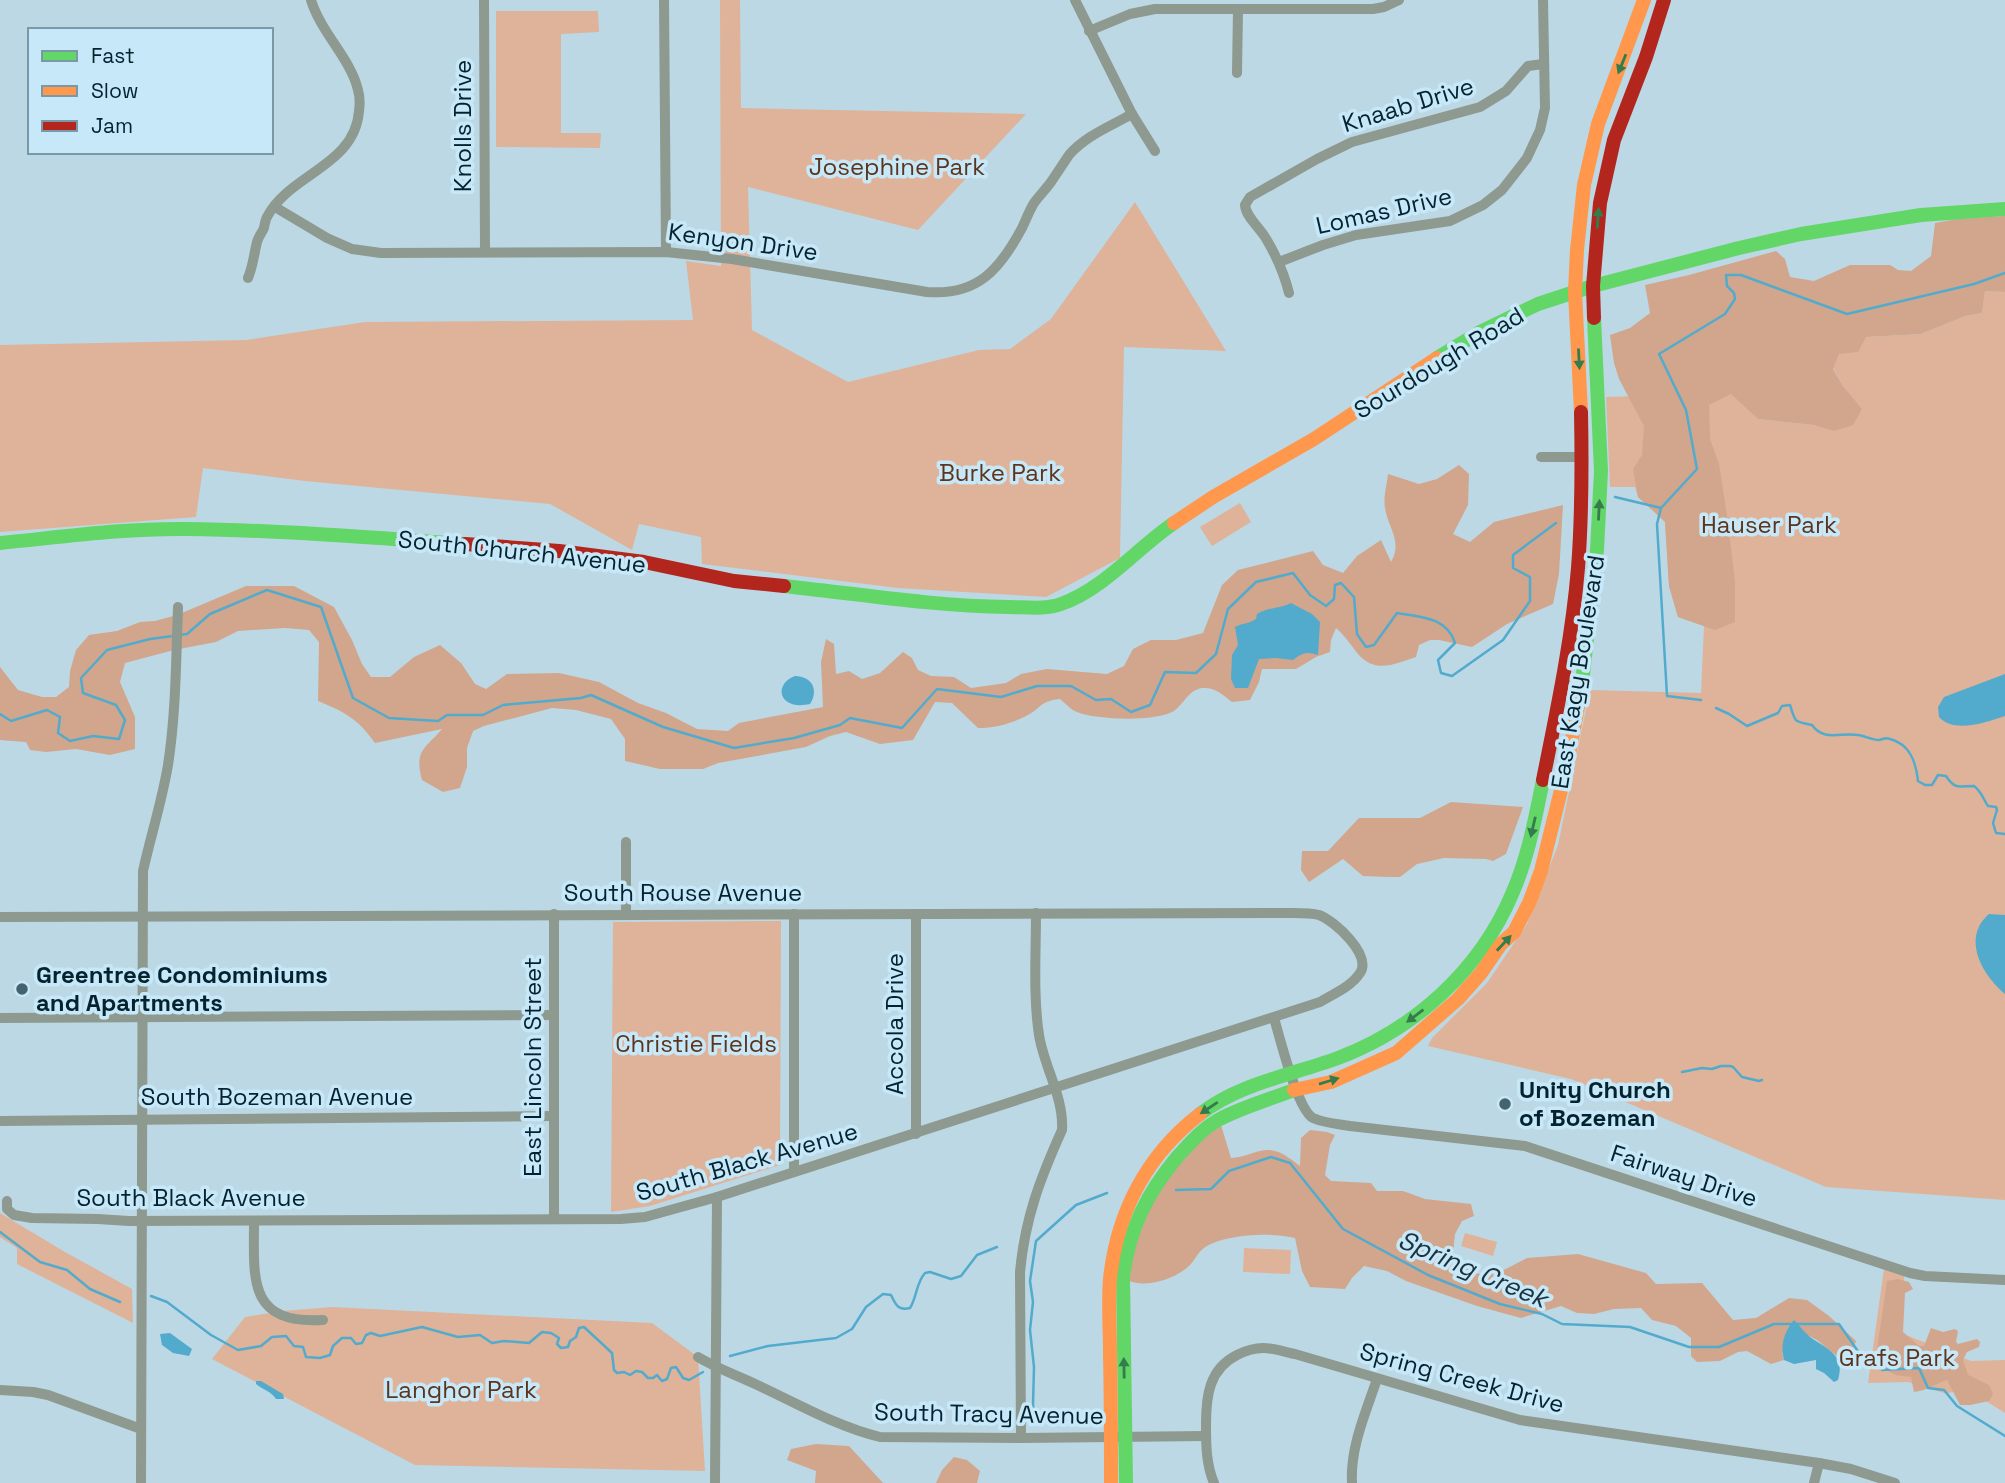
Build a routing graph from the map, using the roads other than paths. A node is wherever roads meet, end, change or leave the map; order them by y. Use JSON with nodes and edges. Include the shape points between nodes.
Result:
{"nodes":[{"id":1,"x":310,"y":0,"type":"edge"},
{"id":2,"x":484,"y":0,"type":"edge"},
{"id":3,"x":664,"y":0,"type":"edge"},
{"id":4,"x":1075,"y":0,"type":"edge"},
{"id":5,"x":1399,"y":0,"type":"edge"},
{"id":6,"x":1543,"y":0,"type":"edge"},
{"id":7,"x":1644,"y":0,"type":"edge"},
{"id":8,"x":1664,"y":0,"type":"edge"},
{"id":9,"x":1171,"y":4,"type":"edge"},
{"id":10,"x":1238,"y":9,"type":"junction"},
{"id":11,"x":1089,"y":31,"type":"junction"},
{"id":12,"x":1543,"y":64,"type":"junction"},
{"id":13,"x":1237,"y":73,"type":"dead end"},
{"id":14,"x":1132,"y":114,"type":"junction"},
{"id":15,"x":1155,"y":151,"type":"dead end"},
{"id":16,"x":275,"y":207,"type":"junction"},
{"id":17,"x":2005,"y":209,"type":"edge"},
{"id":18,"x":485,"y":252,"type":"junction"},
{"id":19,"x":666,"y":252,"type":"junction"},
{"id":20,"x":1279,"y":262,"type":"junction"},
{"id":21,"x":248,"y":278,"type":"dead end"},
{"id":22,"x":1593,"y":286,"type":"junction"},
{"id":23,"x":1575,"y":291,"type":"junction"},
{"id":24,"x":1289,"y":293,"type":"dead end"},
{"id":25,"x":1541,"y":457,"type":"dead end"},
{"id":26,"x":1581,"y":457,"type":"junction"},
{"id":27,"x":0,"y":543,"type":"edge"},
{"id":28,"x":178,"y":607,"type":"dead end"},
{"id":29,"x":1043,"y":607,"type":"joint"},
{"id":30,"x":626,"y":842,"type":"dead end"},
{"id":31,"x":626,"y":914,"type":"junction"},
{"id":32,"x":794,"y":914,"type":"junction"},
{"id":33,"x":916,"y":914,"type":"junction"},
{"id":34,"x":1036,"y":914,"type":"junction"},
{"id":35,"x":554,"y":915,"type":"junction"},
{"id":36,"x":0,"y":917,"type":"edge"},
{"id":37,"x":144,"y":917,"type":"junction"},
{"id":38,"x":1354,"y":944,"type":"joint"},
{"id":39,"x":554,"y":1015,"type":"junction"},
{"id":40,"x":143,"y":1017,"type":"junction"},
{"id":41,"x":0,"y":1018,"type":"edge"},
{"id":42,"x":1274,"y":1018,"type":"junction"},
{"id":43,"x":1292,"y":1074,"type":"junction"},
{"id":44,"x":1055,"y":1088,"type":"junction"},
{"id":45,"x":1295,"y":1090,"type":"junction"},
{"id":46,"x":554,"y":1116,"type":"junction"},
{"id":47,"x":142,"y":1119,"type":"junction"},
{"id":48,"x":0,"y":1121,"type":"edge"},
{"id":49,"x":916,"y":1134,"type":"junction"},
{"id":50,"x":794,"y":1172,"type":"junction"},
{"id":51,"x":717,"y":1196,"type":"junction"},
{"id":52,"x":7,"y":1201,"type":"dead end"},
{"id":53,"x":554,"y":1219,"type":"junction"},
{"id":54,"x":142,"y":1221,"type":"junction"},
{"id":55,"x":254,"y":1221,"type":"junction"},
{"id":56,"x":2005,"y":1280,"type":"edge"},
{"id":57,"x":323,"y":1320,"type":"dead end"},
{"id":58,"x":698,"y":1357,"type":"dead end"},
{"id":59,"x":715,"y":1368,"type":"junction"},
{"id":60,"x":1377,"y":1379,"type":"junction"},
{"id":61,"x":0,"y":1390,"type":"edge"},
{"id":62,"x":141,"y":1429,"type":"junction"},
{"id":63,"x":1206,"y":1436,"type":"junction"},
{"id":64,"x":1118,"y":1437,"type":"junction"},
{"id":65,"x":1021,"y":1438,"type":"junction"},
{"id":66,"x":1819,"y":1463,"type":"junction"},
{"id":67,"x":141,"y":1483,"type":"edge"},
{"id":68,"x":715,"y":1483,"type":"edge"},
{"id":69,"x":1111,"y":1483,"type":"edge"},
{"id":70,"x":1126,"y":1483,"type":"edge"},
{"id":71,"x":1214,"y":1483,"type":"edge"},
{"id":72,"x":1352,"y":1483,"type":"edge"},
{"id":73,"x":1814,"y":1483,"type":"edge"},
{"id":74,"x":1895,"y":1483,"type":"edge"}],
"edges":[{"from":1,"to":16,"type":"street","via":[[358,89],[359,118],[344,148]]},
{"from":2,"to":18,"type":"street","name":"Knolls Drive"},
{"from":3,"to":19,"type":"street"},
{"from":4,"to":11,"type":"street"},
{"from":5,"to":10,"type":"street","via":[[1373,9]]},
{"from":6,"to":12,"type":"street","name":"Lomas Drive"},
{"from":7,"to":23,"type":"main road","name":"East Kagy Boulevard","one_way":true,"via":[[1587,168]]},
{"from":22,"to":8,"type":"main road","name":"East Kagy Boulevard","one_way":true,"via":[[1607,166]]},
{"from":9,"to":10,"type":"street"},
{"from":9,"to":11,"type":"street"},
{"from":10,"to":13,"type":"street"},
{"from":11,"to":14,"type":"street"},
{"from":12,"to":20,"type":"street","name":"Lomas Drive","via":[[1545,107],[1534,145],[1511,180],[1483,205],[1450,221],[1356,236]]},
{"from":12,"to":20,"type":"street","name":"Knaab Drive","via":[[1528,66],[1506,91],[1480,107],[1352,142],[1250,197],[1245,205],[1248,215]]},
{"from":14,"to":15,"type":"street"},
{"from":14,"to":19,"type":"street","name":"Kenyon Drive","via":[[1070,154],[1034,204],[1004,259],[970,287],[927,292],[732,258]]},
{"from":16,"to":18,"type":"street","name":"Kenyon Drive","via":[[352,249]]},
{"from":16,"to":21,"type":"street","via":[[257,240]]},
{"from":17,"to":22,"type":"main road","name":"Sourdough Road","via":[[1861,223],[1739,248]]},
{"from":18,"to":19,"type":"street","name":"Kenyon Drive"},
{"from":20,"to":24,"type":"street"},
{"from":22,"to":23,"type":"main road","name":"Sourdough Road"},
{"from":45,"to":22,"type":"main road","name":"East Kagy Boulevard","one_way":true,"via":[[1331,1082],[1396,1053],[1443,1014],[1514,932],[1541,871],[1578,704],[1597,550],[1601,458]]},
{"from":23,"to":26,"type":"main road","name":"East Kagy Boulevard","one_way":true},
{"from":23,"to":29,"type":"main road","name":"Sourdough Road","via":[[1480,332],[1314,439],[1196,508],[1095,586],[1061,604]]},
{"from":25,"to":26,"type":"street"},
{"from":26,"to":43,"type":"main road","name":"East Kagy Boulevard","one_way":true,"via":[[1577,571],[1567,655],[1529,844],[1506,908],[1469,965],[1422,1011],[1362,1049]]},
{"from":27,"to":29,"type":"main road","name":"South Church Avenue","via":[[185,529],[333,535],[570,552],[741,582],[968,606]]},
{"from":28,"to":37,"type":"street","via":[[172,732],[164,789],[143,871]]},
{"from":30,"to":31,"type":"street"},
{"from":31,"to":32,"type":"street","name":"South Rouse Avenue"},
{"from":31,"to":35,"type":"street","name":"South Rouse Avenue"},
{"from":32,"to":33,"type":"street","name":"South Rouse Avenue"},
{"from":32,"to":50,"type":"street"},
{"from":33,"to":34,"type":"street","name":"South Rouse Avenue"},
{"from":33,"to":49,"type":"street","name":"Accola Drive"},
{"from":34,"to":38,"type":"street","name":"South Rouse Avenue","via":[[1316,914]]},
{"from":34,"to":44,"type":"street","via":[[1039,1033]]},
{"from":35,"to":37,"type":"street","name":"South Rouse Avenue"},
{"from":35,"to":39,"type":"street","name":"East Lincoln Street"},
{"from":36,"to":37,"type":"street","name":"South Rouse Avenue"},
{"from":37,"to":40,"type":"street"},
{"from":38,"to":42,"type":"street","name":"South Black Avenue","via":[[1363,961],[1363,971],[1354,980],[1320,1002]]},
{"from":39,"to":40,"type":"street"},
{"from":39,"to":46,"type":"street","name":"East Lincoln Street"},
{"from":40,"to":41,"type":"street"},
{"from":40,"to":47,"type":"street"},
{"from":42,"to":43,"type":"street","name":"Fairway Drive"},
{"from":42,"to":44,"type":"street","name":"South Black Avenue"},
{"from":43,"to":45,"type":"street","name":"Fairway Drive"},
{"from":43,"to":64,"type":"main road","name":"East Kagy Boulevard","one_way":true,"via":[[1243,1089],[1201,1113],[1171,1139],[1132,1194],[1114,1248],[1110,1281]]},
{"from":44,"to":49,"type":"street","name":"South Black Avenue"},
{"from":44,"to":65,"type":"street","via":[[1062,1130],[1034,1197],[1022,1250]]},
{"from":45,"to":56,"type":"street","name":"Fairway Drive","via":[[1311,1117],[1328,1122],[1525,1146],[1910,1273]]},
{"from":64,"to":45,"type":"main road","name":"East Kagy Boulevard","one_way":true,"via":[[1123,1278],[1140,1212],[1159,1179],[1197,1135],[1245,1108]]},
{"from":46,"to":47,"type":"street","name":"South Bozeman Avenue"},
{"from":46,"to":53,"type":"street","name":"East Lincoln Street"},
{"from":47,"to":48,"type":"street","name":"South Bozeman Avenue"},
{"from":47,"to":54,"type":"street"},
{"from":49,"to":50,"type":"street","name":"South Black Avenue"},
{"from":50,"to":51,"type":"street","name":"South Black Avenue"},
{"from":51,"to":53,"type":"street","name":"South Black Avenue","via":[[645,1217]]},
{"from":51,"to":59,"type":"street"},
{"from":52,"to":54,"type":"street","name":"South Black Avenue","via":[[13,1215],[32,1218]]},
{"from":53,"to":55,"type":"street","name":"South Black Avenue"},
{"from":54,"to":55,"type":"street","name":"South Black Avenue"},
{"from":54,"to":62,"type":"street"},
{"from":55,"to":57,"type":"street","via":[[254,1275],[260,1297],[275,1313],[293,1320]]},
{"from":58,"to":59,"type":"street","name":"South Tracy Avenue"},
{"from":59,"to":65,"type":"street","name":"South Tracy Avenue","via":[[857,1432],[880,1437]]},
{"from":59,"to":68,"type":"street"},
{"from":60,"to":63,"type":"street","name":"Spring Creek Drive","via":[[1295,1354],[1249,1350],[1229,1359],[1214,1376],[1206,1403]]},
{"from":60,"to":66,"type":"street","name":"Spring Creek Drive","via":[[1520,1420]]},
{"from":60,"to":72,"type":"street","via":[[1358,1438]]},
{"from":61,"to":62,"type":"street","via":[[48,1395]]},
{"from":62,"to":67,"type":"street"},
{"from":63,"to":64,"type":"street","name":"South Tracy Avenue"},
{"from":63,"to":71,"type":"street"},
{"from":64,"to":65,"type":"street","name":"South Tracy Avenue"},
{"from":64,"to":69,"type":"main road"},
{"from":64,"to":70,"type":"main road"},
{"from":66,"to":73,"type":"street"},
{"from":66,"to":74,"type":"street","name":"Spring Creek Drive"}]}
